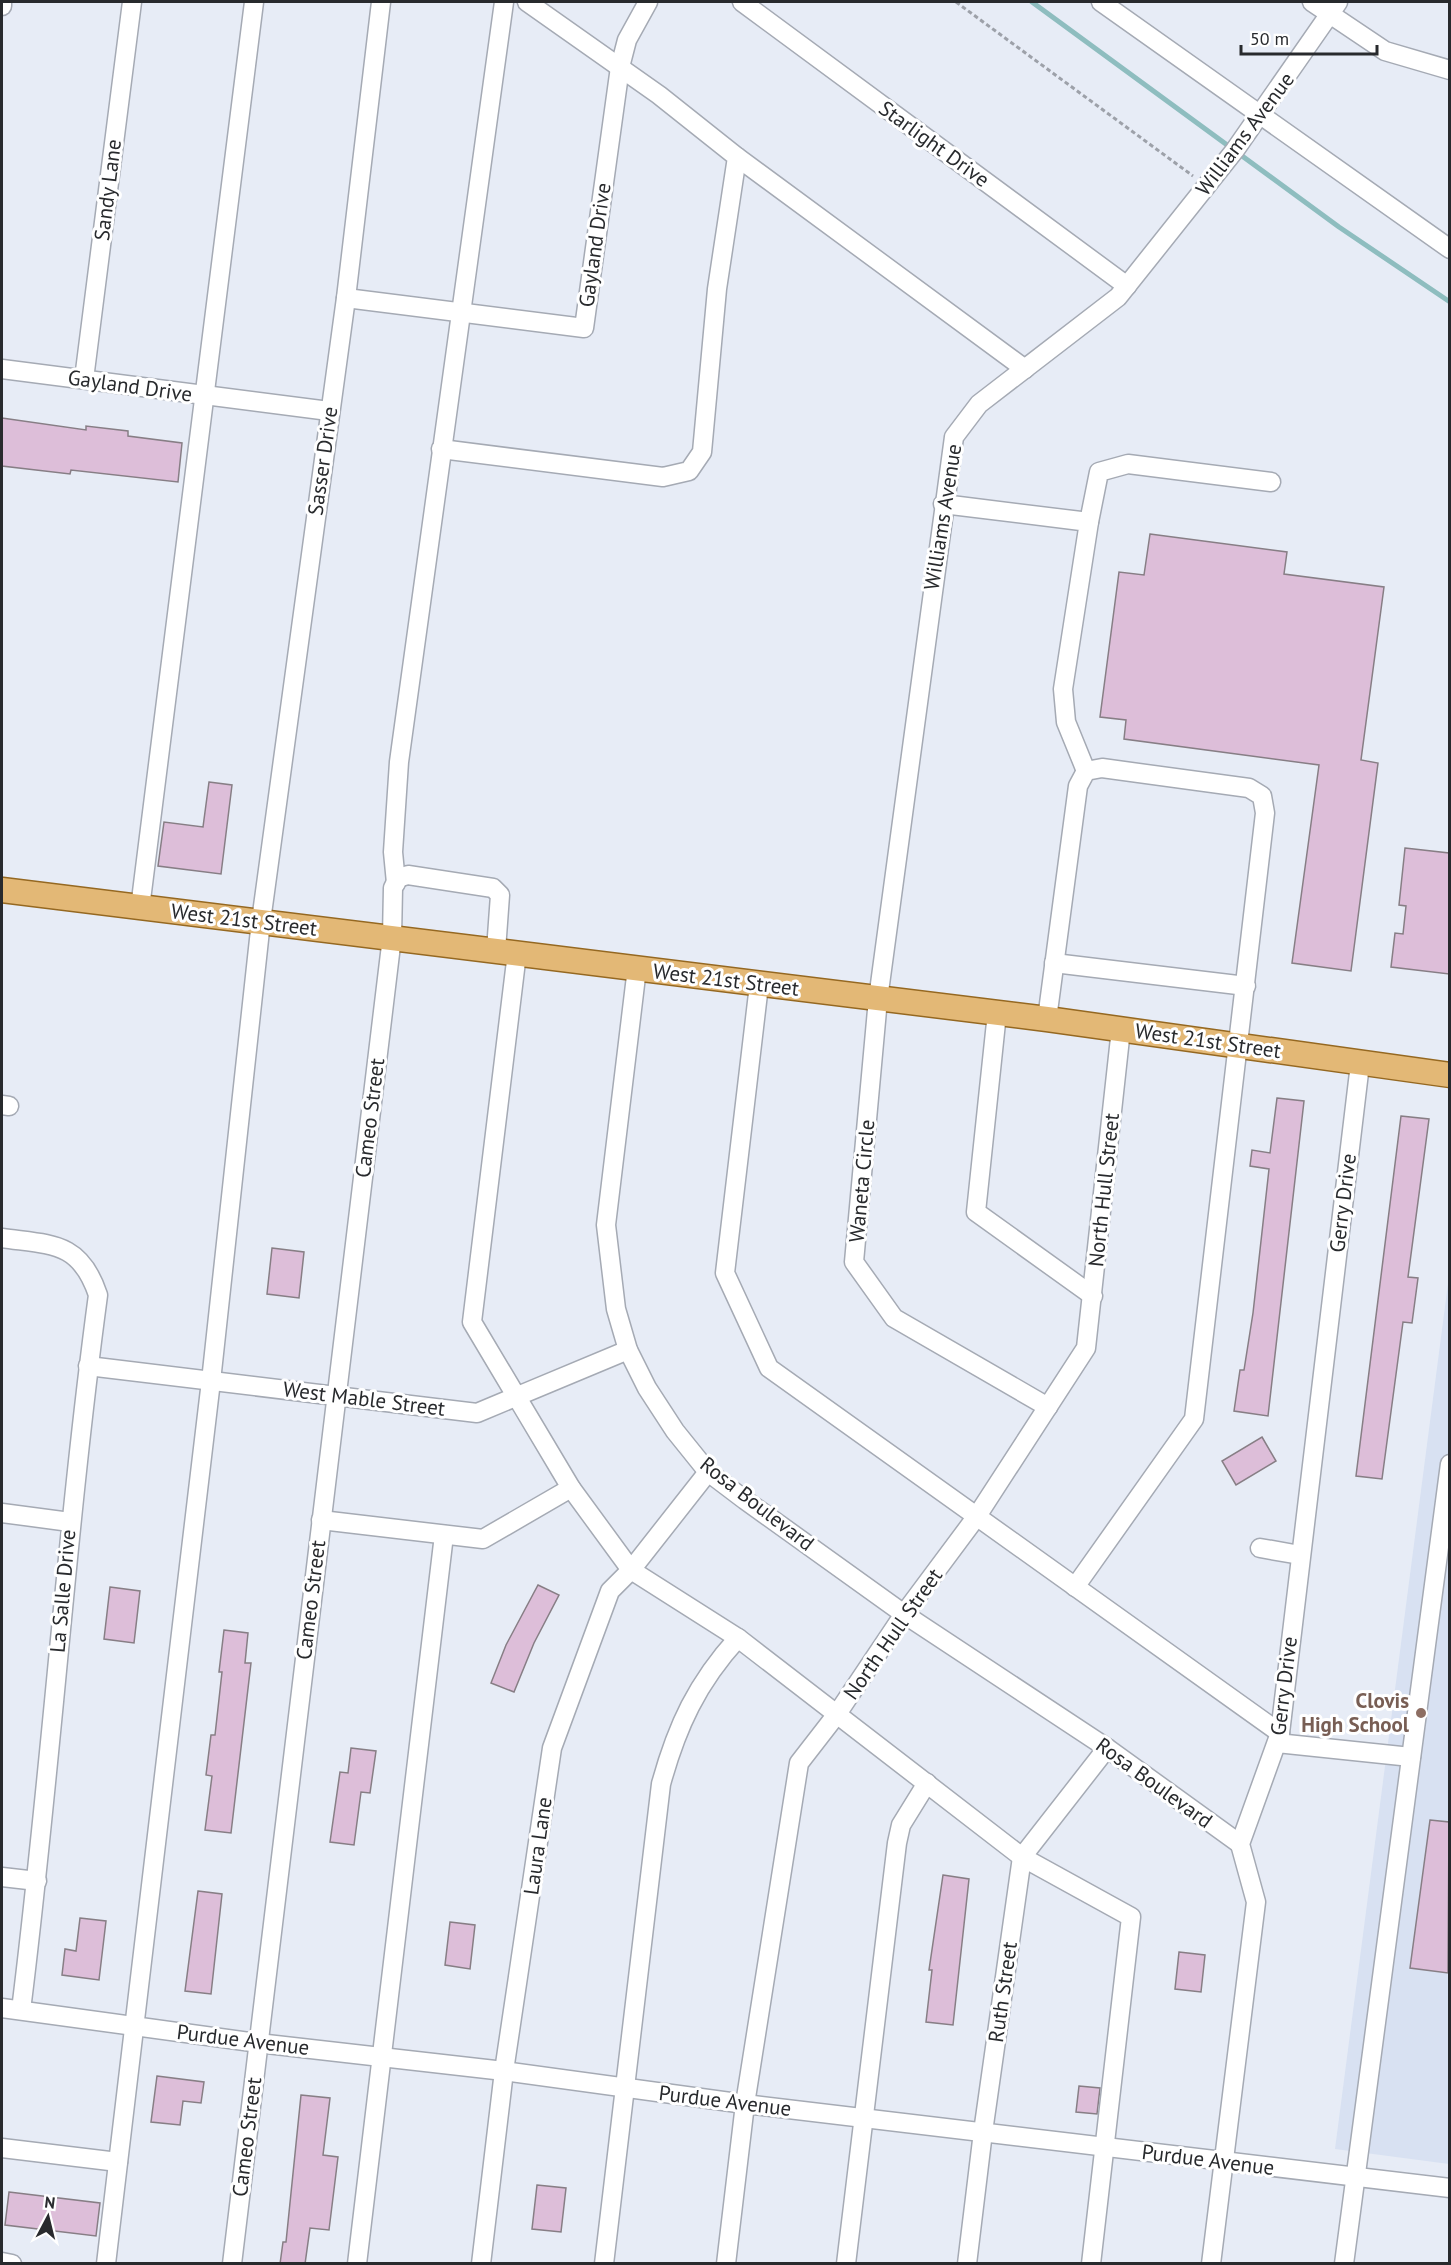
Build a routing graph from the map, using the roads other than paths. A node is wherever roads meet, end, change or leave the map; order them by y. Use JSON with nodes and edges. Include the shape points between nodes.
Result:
{"nodes":[{"id":1,"x":2,"y":2,"type":"edge"},
{"id":2,"x":132,"y":2,"type":"edge"},
{"id":3,"x":254,"y":2,"type":"edge"},
{"id":4,"x":381,"y":2,"type":"edge"},
{"id":5,"x":504,"y":2,"type":"edge"},
{"id":6,"x":527,"y":2,"type":"edge"},
{"id":7,"x":648,"y":2,"type":"edge"},
{"id":8,"x":742,"y":2,"type":"edge"},
{"id":9,"x":1101,"y":2,"type":"edge"},
{"id":10,"x":1312,"y":2,"type":"edge"},
{"id":11,"x":2,"y":6,"type":"edge"},
{"id":12,"x":1335,"y":9,"type":"edge"},
{"id":13,"x":620,"y":67,"type":"junction"},
{"id":14,"x":1449,"y":70,"type":"edge"},
{"id":15,"x":1261,"y":115,"type":"junction"},
{"id":16,"x":737,"y":157,"type":"junction"},
{"id":17,"x":1449,"y":249,"type":"edge"},
{"id":18,"x":1127,"y":286,"type":"junction"},
{"id":19,"x":346,"y":298,"type":"junction"},
{"id":20,"x":461,"y":313,"type":"junction"},
{"id":21,"x":2,"y":369,"type":"edge"},
{"id":22,"x":1025,"y":369,"type":"junction"},
{"id":23,"x":84,"y":379,"type":"junction"},
{"id":24,"x":203,"y":396,"type":"junction"},
{"id":25,"x":329,"y":411,"type":"junction"},
{"id":26,"x":441,"y":449,"type":"junction"},
{"id":27,"x":1271,"y":483,"type":"dead end"},
{"id":28,"x":943,"y":504,"type":"junction"},
{"id":29,"x":1089,"y":522,"type":"junction"},
{"id":30,"x":1086,"y":771,"type":"junction"},
{"id":31,"x":396,"y":883,"type":"junction"},
{"id":32,"x":2,"y":891,"type":"edge"},
{"id":33,"x":140,"y":908,"type":"junction"},
{"id":34,"x":261,"y":921,"type":"junction"},
{"id":35,"x":392,"y":938,"type":"junction"},
{"id":36,"x":507,"y":952,"type":"junction"},
{"id":37,"x":1054,"y":963,"type":"junction"},
{"id":38,"x":637,"y":968,"type":"junction"},
{"id":39,"x":759,"y":985,"type":"junction"},
{"id":40,"x":1246,"y":986,"type":"junction"},
{"id":41,"x":878,"y":999,"type":"junction"},
{"id":42,"x":997,"y":1013,"type":"junction"},
{"id":43,"x":1047,"y":1019,"type":"junction"},
{"id":44,"x":1121,"y":1029,"type":"junction"},
{"id":45,"x":1239,"y":1044,"type":"junction"},
{"id":46,"x":1360,"y":1064,"type":"junction"},
{"id":47,"x":1449,"y":1075,"type":"edge"},
{"id":48,"x":2,"y":1238,"type":"edge"},
{"id":49,"x":1093,"y":1296,"type":"junction"},
{"id":50,"x":628,"y":1350,"type":"junction"},
{"id":51,"x":88,"y":1365,"type":"junction"},
{"id":52,"x":211,"y":1381,"type":"junction"},
{"id":53,"x":518,"y":1395,"type":"junction"},
{"id":54,"x":337,"y":1396,"type":"junction"},
{"id":55,"x":1048,"y":1407,"type":"junction"},
{"id":56,"x":1449,"y":1464,"type":"edge"},
{"id":57,"x":708,"y":1472,"type":"junction"},
{"id":58,"x":572,"y":1488,"type":"junction"},
{"id":59,"x":2,"y":1512,"type":"edge"},
{"id":60,"x":977,"y":1516,"type":"junction"},
{"id":61,"x":321,"y":1520,"type":"junction"},
{"id":62,"x":70,"y":1522,"type":"junction"},
{"id":63,"x":444,"y":1535,"type":"junction"},
{"id":64,"x":1260,"y":1548,"type":"dead end"},
{"id":65,"x":1300,"y":1555,"type":"junction"},
{"id":66,"x":631,"y":1570,"type":"junction"},
{"id":67,"x":1075,"y":1587,"type":"junction"},
{"id":68,"x":904,"y":1614,"type":"junction"},
{"id":69,"x":738,"y":1638,"type":"junction"},
{"id":70,"x":837,"y":1714,"type":"junction"},
{"id":71,"x":1279,"y":1738,"type":"junction"},
{"id":72,"x":1107,"y":1748,"type":"junction"},
{"id":73,"x":1411,"y":1757,"type":"junction"},
{"id":74,"x":927,"y":1783,"type":"junction"},
{"id":75,"x":1240,"y":1844,"type":"junction"},
{"id":76,"x":1022,"y":1857,"type":"junction"},
{"id":77,"x":2,"y":1877,"type":"edge"},
{"id":78,"x":37,"y":1881,"type":"junction"},
{"id":79,"x":2,"y":2008,"type":"edge"},
{"id":80,"x":21,"y":2010,"type":"junction"},
{"id":81,"x":134,"y":2026,"type":"junction"},
{"id":82,"x":258,"y":2043,"type":"junction"},
{"id":83,"x":382,"y":2057,"type":"junction"},
{"id":84,"x":504,"y":2071,"type":"junction"},
{"id":85,"x":626,"y":2087,"type":"junction"},
{"id":86,"x":745,"y":2104,"type":"junction"},
{"id":87,"x":864,"y":2118,"type":"junction"},
{"id":88,"x":982,"y":2132,"type":"junction"},
{"id":89,"x":1105,"y":2147,"type":"junction"},
{"id":90,"x":2,"y":2148,"type":"edge"},
{"id":91,"x":118,"y":2162,"type":"junction"},
{"id":92,"x":1225,"y":2162,"type":"junction"},
{"id":93,"x":1355,"y":2177,"type":"junction"},
{"id":94,"x":1449,"y":2188,"type":"edge"},
{"id":95,"x":2,"y":2262,"type":"edge"},
{"id":96,"x":12,"y":2264,"type":"edge"},
{"id":97,"x":106,"y":2264,"type":"edge"},
{"id":98,"x":232,"y":2264,"type":"edge"},
{"id":99,"x":357,"y":2264,"type":"edge"},
{"id":100,"x":481,"y":2264,"type":"edge"},
{"id":101,"x":604,"y":2264,"type":"edge"},
{"id":102,"x":726,"y":2264,"type":"edge"},
{"id":103,"x":846,"y":2264,"type":"edge"},
{"id":104,"x":967,"y":2264,"type":"edge"},
{"id":105,"x":1091,"y":2264,"type":"edge"},
{"id":106,"x":1211,"y":2264,"type":"edge"},
{"id":107,"x":1344,"y":2264,"type":"edge"}],
"edges":[{"from":1,"to":11,"type":"street"},
{"from":2,"to":23,"type":"street","name":"Sandy Lane"},
{"from":3,"to":24,"type":"street"},
{"from":4,"to":19,"type":"street","name":"Sasser Drive"},
{"from":5,"to":20,"type":"street","name":"Cameo Street"},
{"from":6,"to":13,"type":"street"},
{"from":7,"to":13,"type":"street","name":"Gayland Drive","via":[[627,40]]},
{"from":8,"to":18,"type":"street","name":"Starlight Drive"},
{"from":9,"to":15,"type":"street"},
{"from":10,"to":12,"type":"street"},
{"from":12,"to":14,"type":"street","via":[[1385,51]]},
{"from":12,"to":15,"type":"street","name":"Williams Avenue"},
{"from":13,"to":16,"type":"street"},
{"from":13,"to":20,"type":"street","name":"Gayland Drive","via":[[584,328]]},
{"from":15,"to":17,"type":"street"},
{"from":15,"to":18,"type":"street","name":"Williams Avenue"},
{"from":16,"to":22,"type":"street"},
{"from":16,"to":26,"type":"street","via":[[717,289],[702,452],[689,471],[663,477]]},
{"from":18,"to":22,"type":"street","name":"Williams Avenue"},
{"from":19,"to":20,"type":"street","name":"Gayland Drive"},
{"from":19,"to":25,"type":"street","name":"Sasser Drive"},
{"from":20,"to":26,"type":"street","name":"Cameo Street"},
{"from":21,"to":23,"type":"street","name":"Gayland Drive"},
{"from":22,"to":28,"type":"street","name":"Williams Avenue","via":[[979,404],[954,437]]},
{"from":23,"to":24,"type":"street","name":"Gayland Drive"},
{"from":24,"to":25,"type":"street","name":"Gayland Drive"},
{"from":24,"to":33,"type":"street"},
{"from":25,"to":34,"type":"street","name":"Sasser Drive"},
{"from":26,"to":31,"type":"street","name":"Cameo Street","via":[[399,762],[393,852]]},
{"from":27,"to":29,"type":"street","via":[[1128,464],[1099,472]]},
{"from":28,"to":29,"type":"street"},
{"from":28,"to":41,"type":"street","name":"Williams Avenue"},
{"from":29,"to":30,"type":"street","via":[[1063,689],[1066,722]]},
{"from":30,"to":37,"type":"street","via":[[1078,786]]},
{"from":30,"to":40,"type":"street","via":[[1102,768],[1249,788],[1262,796],[1265,813]]},
{"from":31,"to":35,"type":"street","name":"Cameo Street"},
{"from":31,"to":36,"type":"street","via":[[398,878],[408,875],[493,888],[500,895]]},
{"from":32,"to":33,"type":"main road","name":"West 21st Street"},
{"from":33,"to":34,"type":"main road","name":"West 21st Street"},
{"from":34,"to":35,"type":"main road","name":"West 21st Street"},
{"from":34,"to":52,"type":"street","name":"Sasser Drive"},
{"from":35,"to":36,"type":"main road","name":"West 21st Street"},
{"from":35,"to":54,"type":"street","name":"Cameo Street"},
{"from":36,"to":38,"type":"main road","name":"West 21st Street"},
{"from":36,"to":53,"type":"street","via":[[472,1322]]},
{"from":37,"to":40,"type":"street"},
{"from":37,"to":43,"type":"street"},
{"from":38,"to":39,"type":"main road","name":"West 21st Street"},
{"from":38,"to":50,"type":"street","name":"Rosa Boulevard","via":[[606,1225],[616,1310]]},
{"from":39,"to":41,"type":"main road","name":"West 21st Street"},
{"from":39,"to":60,"type":"street","via":[[725,1273],[769,1368]]},
{"from":40,"to":45,"type":"street"},
{"from":41,"to":42,"type":"main road","name":"West 21st Street"},
{"from":41,"to":55,"type":"street","name":"Waneta Circle","via":[[854,1262],[894,1318]]},
{"from":42,"to":43,"type":"main road","name":"West 21st Street"},
{"from":42,"to":49,"type":"street","via":[[976,1212]]},
{"from":43,"to":44,"type":"main road","name":"West 21st Street"},
{"from":44,"to":45,"type":"main road","name":"West 21st Street"},
{"from":44,"to":49,"type":"street","name":"North Hull Street"},
{"from":45,"to":46,"type":"main road","name":"West 21st Street"},
{"from":45,"to":67,"type":"street","via":[[1194,1419]]},
{"from":46,"to":47,"type":"main road","name":"West 21st Street"},
{"from":46,"to":65,"type":"street","name":"Gerry Drive"},
{"from":48,"to":51,"type":"street","name":"La Salle Drive","via":[[59,1246],[81,1262],[98,1296]]},
{"from":49,"to":55,"type":"street","name":"North Hull Street","via":[[1086,1348]]},
{"from":50,"to":53,"type":"street","name":"West Mable Street"},
{"from":50,"to":57,"type":"street","name":"Rosa Boulevard","via":[[675,1431]]},
{"from":51,"to":52,"type":"street","name":"West Mable Street"},
{"from":51,"to":62,"type":"street","name":"La Salle Drive"},
{"from":52,"to":54,"type":"street","name":"West Mable Street"},
{"from":52,"to":81,"type":"street","name":"Sasser Drive"},
{"from":53,"to":54,"type":"street","name":"West Mable Street","via":[[477,1413]]},
{"from":53,"to":58,"type":"street"},
{"from":54,"to":61,"type":"street","name":"Cameo Street"},
{"from":55,"to":60,"type":"street","name":"North Hull Street"},
{"from":56,"to":73,"type":"street"},
{"from":57,"to":66,"type":"street","name":"Laura Lane"},
{"from":57,"to":68,"type":"street","name":"Rosa Boulevard"},
{"from":58,"to":63,"type":"street","via":[[483,1539]]},
{"from":58,"to":66,"type":"street"},
{"from":59,"to":62,"type":"street"},
{"from":60,"to":67,"type":"street"},
{"from":60,"to":68,"type":"street","name":"North Hull Street"},
{"from":61,"to":63,"type":"street"},
{"from":61,"to":82,"type":"street","name":"Cameo Street"},
{"from":62,"to":78,"type":"street","name":"La Salle Drive"},
{"from":63,"to":83,"type":"street"},
{"from":64,"to":65,"type":"street"},
{"from":65,"to":71,"type":"street","name":"Gerry Drive"},
{"from":66,"to":69,"type":"street"},
{"from":66,"to":84,"type":"street","name":"Laura Lane","via":[[610,1591],[552,1748]]},
{"from":67,"to":71,"type":"street"},
{"from":68,"to":70,"type":"street","name":"North Hull Street"},
{"from":68,"to":72,"type":"street","name":"Rosa Boulevard"},
{"from":69,"to":70,"type":"street"},
{"from":69,"to":85,"type":"street","via":[[717,1662],[689,1708],[674,1737],[661,1784]]},
{"from":70,"to":74,"type":"street"},
{"from":70,"to":86,"type":"street","name":"North Hull Street","via":[[799,1763]]},
{"from":71,"to":73,"type":"street"},
{"from":71,"to":75,"type":"street","name":"Gerry Drive"},
{"from":72,"to":75,"type":"street","name":"Rosa Boulevard"},
{"from":72,"to":76,"type":"street","name":"Ruth Street"},
{"from":73,"to":93,"type":"street"},
{"from":74,"to":76,"type":"street"},
{"from":74,"to":87,"type":"street","via":[[901,1825],[897,1843]]},
{"from":75,"to":92,"type":"street","via":[[1256,1902]]},
{"from":76,"to":88,"type":"street","name":"Ruth Street"},
{"from":76,"to":89,"type":"street","via":[[1131,1917]]},
{"from":77,"to":78,"type":"street"},
{"from":78,"to":80,"type":"street","name":"La Salle Drive"},
{"from":79,"to":80,"type":"street","name":"Purdue Avenue"},
{"from":80,"to":81,"type":"street","name":"Purdue Avenue"},
{"from":81,"to":82,"type":"street","name":"Purdue Avenue"},
{"from":81,"to":91,"type":"street","name":"Sasser Drive"},
{"from":82,"to":83,"type":"street","name":"Purdue Avenue"},
{"from":82,"to":98,"type":"street","name":"Cameo Street"},
{"from":83,"to":84,"type":"street","name":"Purdue Avenue"},
{"from":83,"to":99,"type":"street"},
{"from":84,"to":85,"type":"street","name":"Purdue Avenue"},
{"from":84,"to":100,"type":"street","name":"Laura Lane"},
{"from":85,"to":86,"type":"street","name":"Purdue Avenue"},
{"from":85,"to":101,"type":"street"},
{"from":86,"to":87,"type":"street","name":"Purdue Avenue"},
{"from":86,"to":102,"type":"street","name":"North Hull Street"},
{"from":87,"to":88,"type":"street","name":"Purdue Avenue"},
{"from":87,"to":103,"type":"street"},
{"from":88,"to":89,"type":"street","name":"Purdue Avenue"},
{"from":88,"to":104,"type":"street","name":"Ruth Street"},
{"from":89,"to":92,"type":"street","name":"Purdue Avenue"},
{"from":89,"to":105,"type":"street"},
{"from":90,"to":91,"type":"street"},
{"from":91,"to":97,"type":"street","name":"Sasser Drive"},
{"from":92,"to":93,"type":"street","name":"Purdue Avenue"},
{"from":92,"to":106,"type":"street"},
{"from":93,"to":94,"type":"street","name":"Purdue Avenue"},
{"from":93,"to":107,"type":"street"},
{"from":95,"to":96,"type":"street"}]}
